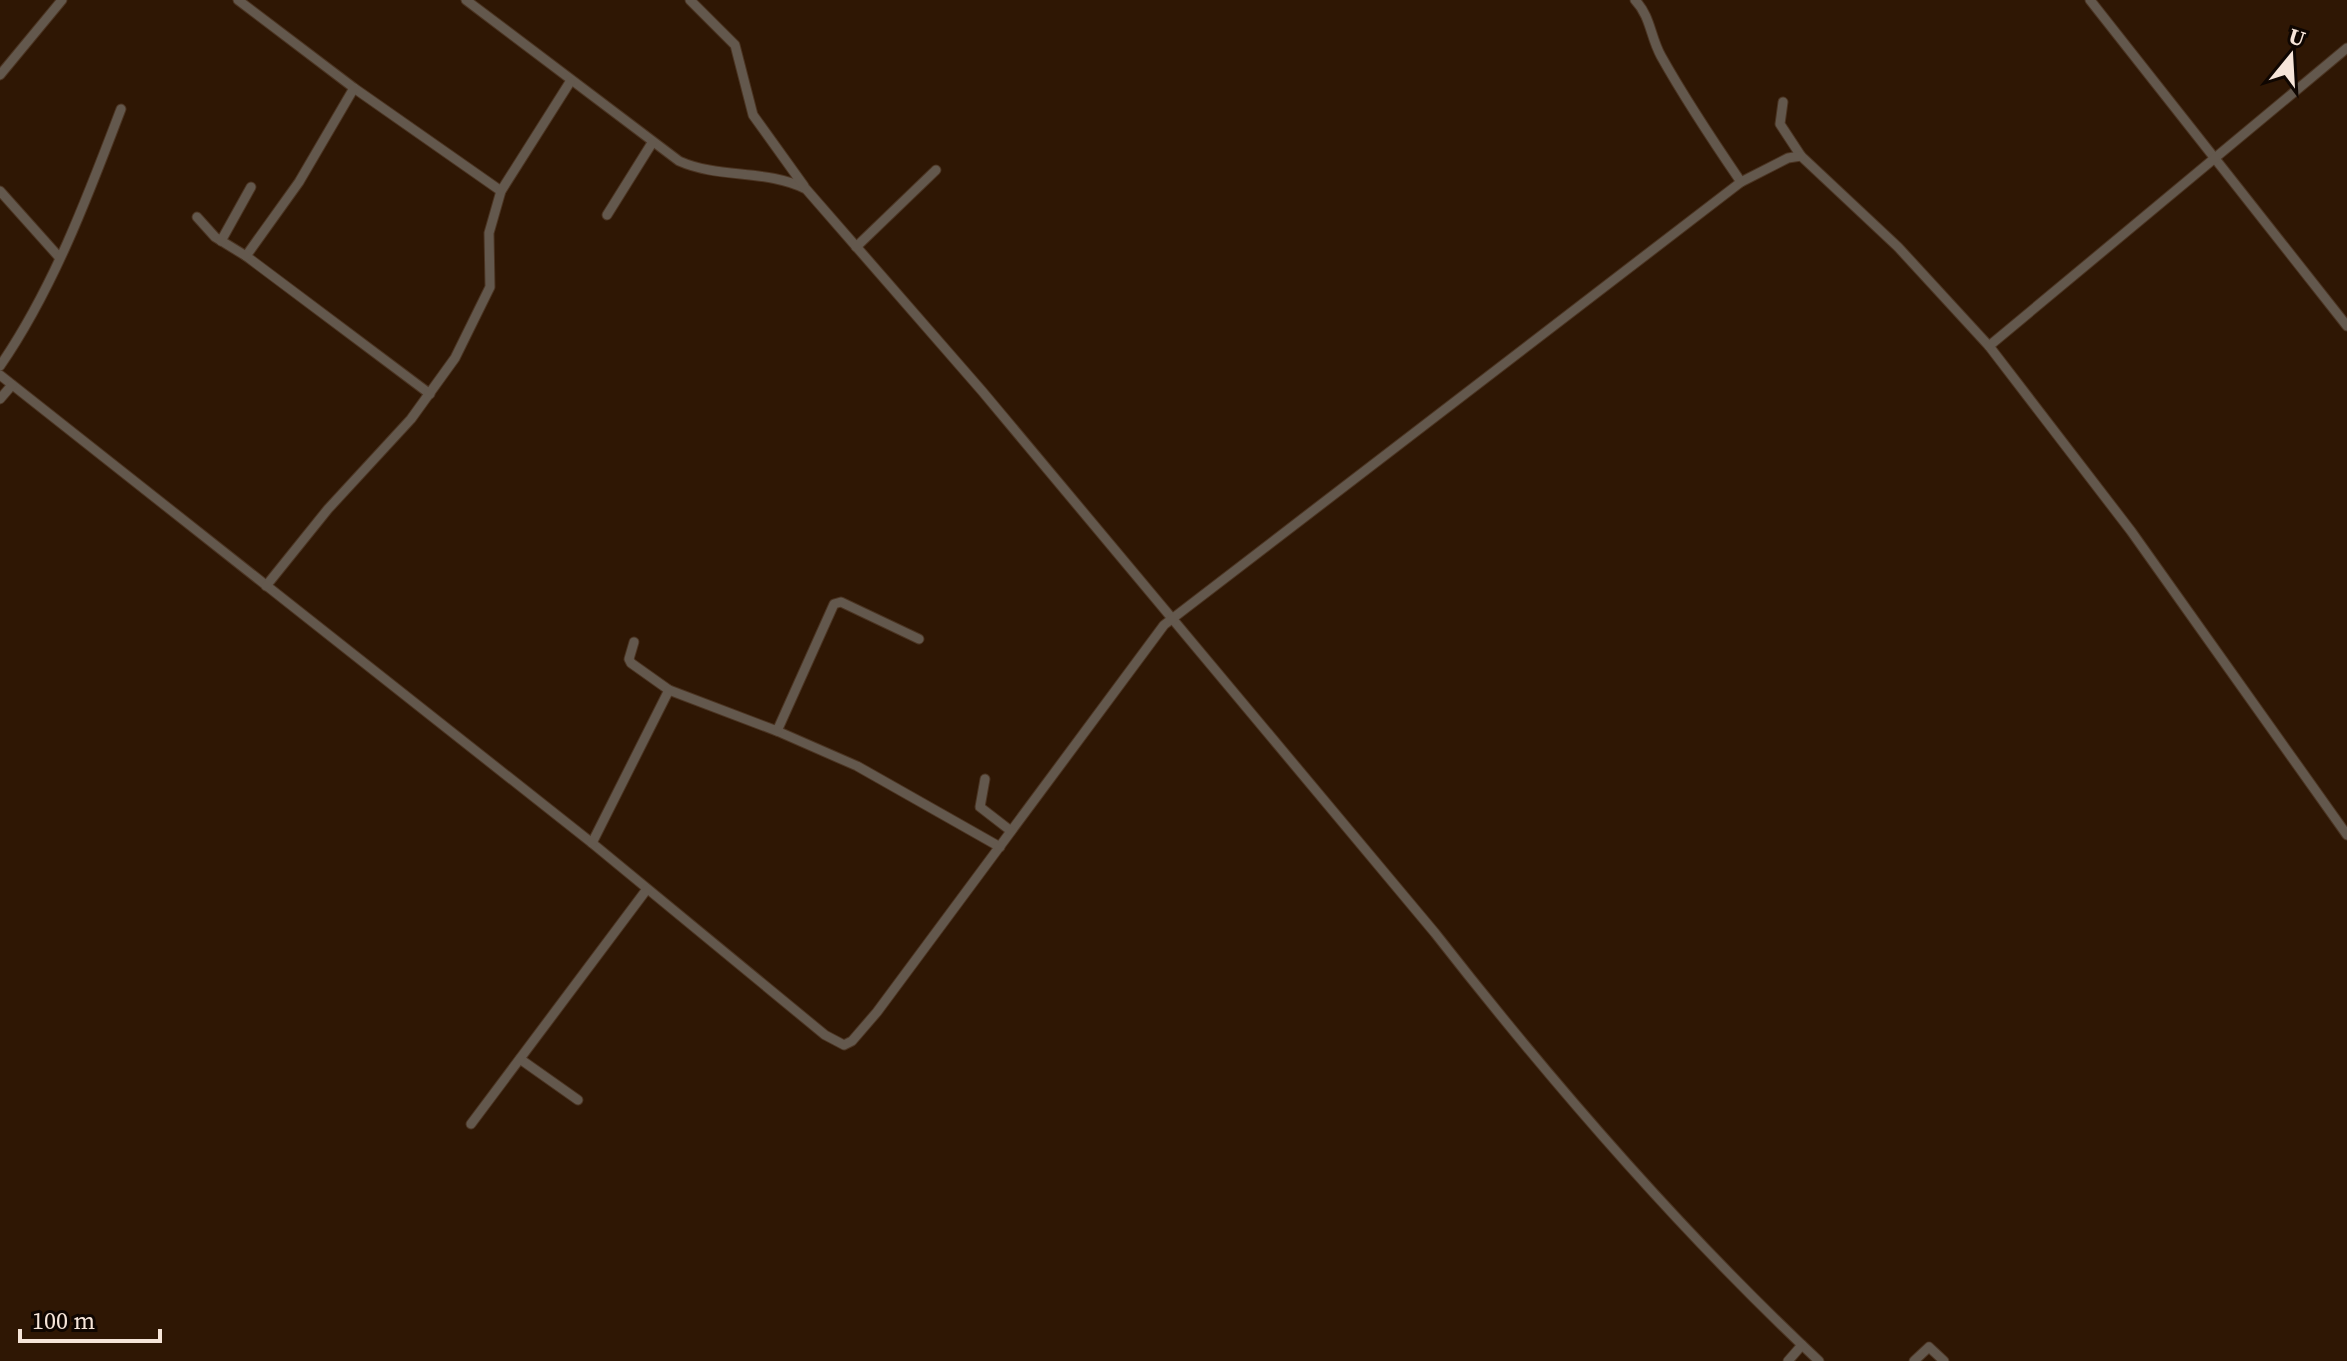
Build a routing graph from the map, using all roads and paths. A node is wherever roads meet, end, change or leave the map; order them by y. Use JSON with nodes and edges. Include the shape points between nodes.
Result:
{"nodes":[{"id":1,"x":62,"y":0,"type":"edge"},
{"id":2,"x":238,"y":0,"type":"edge"},
{"id":3,"x":466,"y":0,"type":"edge"},
{"id":4,"x":690,"y":0,"type":"edge"},
{"id":5,"x":1635,"y":0,"type":"edge"},
{"id":6,"x":2090,"y":0,"type":"edge"},
{"id":7,"x":2347,"y":48,"type":"edge"},
{"id":8,"x":0,"y":75,"type":"edge"},
{"id":9,"x":570,"y":82,"type":"junction"},
{"id":10,"x":354,"y":88,"type":"junction"},
{"id":11,"x":1783,"y":102,"type":"dead end"},
{"id":12,"x":121,"y":109,"type":"dead end"},
{"id":13,"x":652,"y":143,"type":"junction"},
{"id":14,"x":1801,"y":156,"type":"junction"},
{"id":15,"x":2215,"y":157,"type":"junction"},
{"id":16,"x":936,"y":170,"type":"dead end"},
{"id":17,"x":1741,"y":182,"type":"junction"},
{"id":18,"x":251,"y":187,"type":"dead end"},
{"id":19,"x":806,"y":189,"type":"junction"},
{"id":20,"x":0,"y":191,"type":"edge"},
{"id":21,"x":501,"y":191,"type":"junction"},
{"id":22,"x":607,"y":215,"type":"dead end"},
{"id":23,"x":197,"y":217,"type":"dead end"},
{"id":24,"x":221,"y":241,"type":"junction"},
{"id":25,"x":856,"y":247,"type":"junction"},
{"id":26,"x":246,"y":256,"type":"junction"},
{"id":27,"x":59,"y":257,"type":"junction"},
{"id":28,"x":2347,"y":326,"type":"edge"},
{"id":29,"x":1989,"y":346,"type":"junction"},
{"id":30,"x":0,"y":366,"type":"edge"},
{"id":31,"x":0,"y":375,"type":"edge"},
{"id":32,"x":12,"y":385,"type":"junction"},
{"id":33,"x":430,"y":394,"type":"junction"},
{"id":34,"x":0,"y":399,"type":"edge"},
{"id":35,"x":266,"y":586,"type":"junction"},
{"id":36,"x":1172,"y":618,"type":"junction"},
{"id":37,"x":919,"y":639,"type":"dead end"},
{"id":38,"x":634,"y":642,"type":"dead end"},
{"id":39,"x":669,"y":690,"type":"junction"},
{"id":40,"x":777,"y":731,"type":"junction"},
{"id":41,"x":985,"y":779,"type":"dead end"},
{"id":42,"x":1011,"y":831,"type":"junction"},
{"id":43,"x":2347,"y":835,"type":"edge"},
{"id":44,"x":592,"y":843,"type":"junction"},
{"id":45,"x":1000,"y":847,"type":"junction"},
{"id":46,"x":647,"y":889,"type":"junction"},
{"id":47,"x":520,"y":1059,"type":"junction"},
{"id":48,"x":578,"y":1100,"type":"dead end"},
{"id":49,"x":471,"y":1124,"type":"dead end"},
{"id":50,"x":1802,"y":1345,"type":"junction"},
{"id":51,"x":1788,"y":1361,"type":"edge"},
{"id":52,"x":1819,"y":1361,"type":"edge"},
{"id":53,"x":1914,"y":1361,"type":"edge"},
{"id":54,"x":1944,"y":1361,"type":"edge"}],
"edges":[{"from":1,"to":8,"type":"street"},
{"from":2,"to":10,"type":"street"},
{"from":3,"to":9,"type":"street"},
{"from":4,"to":19,"type":"street","via":[[735,45],[753,115]]},
{"from":5,"to":17,"type":"street","via":[[1678,87]]},
{"from":6,"to":15,"type":"street"},
{"from":7,"to":15,"type":"street"},
{"from":9,"to":13,"type":"street"},
{"from":9,"to":21,"type":"street"},
{"from":10,"to":21,"type":"street"},
{"from":10,"to":26,"type":"street","via":[[299,182]]},
{"from":11,"to":14,"type":"street","via":[[1780,124]]},
{"from":12,"to":27,"type":"street"},
{"from":13,"to":19,"type":"street","via":[[692,166]]},
{"from":13,"to":22,"type":"street"},
{"from":14,"to":17,"type":"street"},
{"from":14,"to":29,"type":"street","via":[[1898,247]]},
{"from":15,"to":28,"type":"street"},
{"from":15,"to":29,"type":"street"},
{"from":16,"to":25,"type":"street"},
{"from":17,"to":36,"type":"street"},
{"from":18,"to":24,"type":"street"},
{"from":19,"to":25,"type":"street"},
{"from":20,"to":27,"type":"street"},
{"from":21,"to":33,"type":"street","via":[[489,233],[490,287],[455,358]]},
{"from":23,"to":24,"type":"street"},
{"from":24,"to":26,"type":"street"},
{"from":25,"to":36,"type":"street"},
{"from":26,"to":33,"type":"street"},
{"from":27,"to":30,"type":"street"},
{"from":29,"to":43,"type":"street","via":[[2131,531]]},
{"from":31,"to":32,"type":"street"},
{"from":32,"to":34,"type":"street"},
{"from":32,"to":35,"type":"street"},
{"from":33,"to":35,"type":"street"},
{"from":35,"to":44,"type":"street"},
{"from":36,"to":42,"type":"street"},
{"from":36,"to":50,"type":"street","via":[[1495,1011],[1684,1228]]},
{"from":37,"to":40,"type":"street","via":[[841,602],[834,604]]},
{"from":38,"to":39,"type":"street","via":[[631,663]]},
{"from":39,"to":40,"type":"street"},
{"from":39,"to":44,"type":"street"},
{"from":40,"to":45,"type":"street","via":[[857,766]]},
{"from":41,"to":42,"type":"street","via":[[980,807]]},
{"from":42,"to":45,"type":"street"},
{"from":44,"to":46,"type":"street"},
{"from":45,"to":46,"type":"street","via":[[877,1012],[844,1045],[835,1043]]},
{"from":46,"to":47,"type":"street"},
{"from":47,"to":48,"type":"street"},
{"from":47,"to":49,"type":"street"},
{"from":50,"to":51,"type":"street"},
{"from":50,"to":52,"type":"street"},
{"from":53,"to":54,"type":"street","via":[[1929,1347]]}]}
